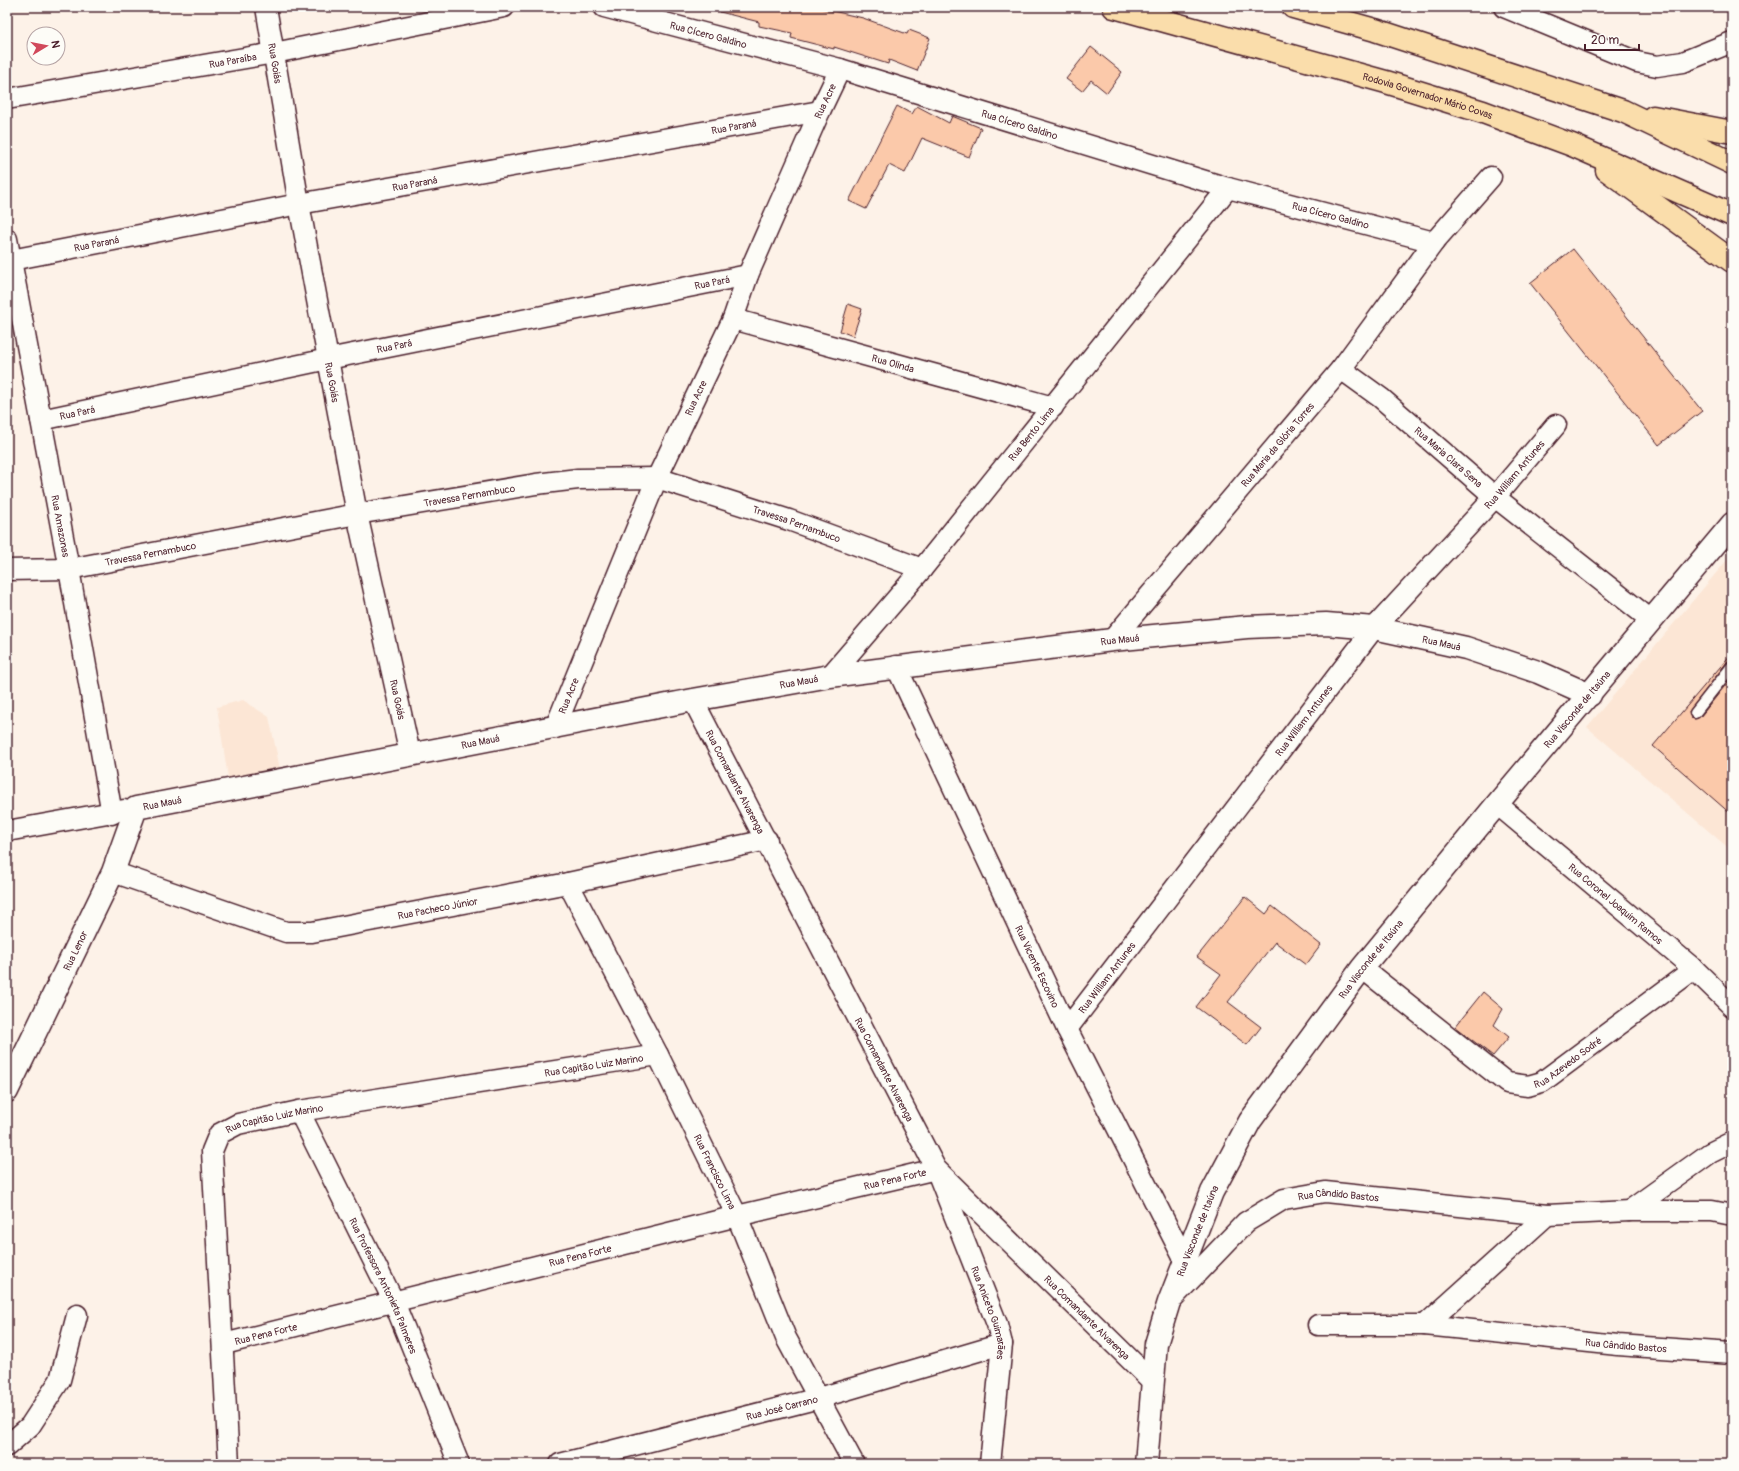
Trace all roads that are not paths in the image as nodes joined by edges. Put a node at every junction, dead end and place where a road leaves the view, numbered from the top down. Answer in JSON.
{"nodes":[{"id":1,"x":266,"y":7,"type":"edge"},
{"id":2,"x":504,"y":7,"type":"edge"},
{"id":3,"x":604,"y":7,"type":"edge"},
{"id":4,"x":1114,"y":7,"type":"edge"},
{"id":5,"x":1293,"y":7,"type":"edge"},
{"id":6,"x":1504,"y":7,"type":"edge"},
{"id":7,"x":1537,"y":12,"type":"edge"},
{"id":8,"x":1732,"y":42,"type":"edge"},
{"id":9,"x":274,"y":53,"type":"junction"},
{"id":10,"x":840,"y":69,"type":"junction"},
{"id":11,"x":7,"y":98,"type":"edge"},
{"id":12,"x":820,"y":111,"type":"junction"},
{"id":13,"x":1623,"y":112,"type":"junction"},
{"id":14,"x":1732,"y":132,"type":"edge"},
{"id":15,"x":1572,"y":145,"type":"junction"},
{"id":16,"x":1732,"y":163,"type":"edge"},
{"id":17,"x":1491,"y":177,"type":"dead end"},
{"id":18,"x":1228,"y":188,"type":"junction"},
{"id":19,"x":299,"y":204,"type":"junction"},
{"id":20,"x":1732,"y":215,"type":"edge"},
{"id":21,"x":7,"y":240,"type":"edge"},
{"id":22,"x":1434,"y":242,"type":"junction"},
{"id":23,"x":11,"y":260,"type":"junction"},
{"id":24,"x":1732,"y":261,"type":"edge"},
{"id":25,"x":748,"y":275,"type":"junction"},
{"id":26,"x":733,"y":319,"type":"junction"},
{"id":27,"x":328,"y":359,"type":"junction"},
{"id":28,"x":1341,"y":369,"type":"junction"},
{"id":29,"x":1053,"y":407,"type":"junction"},
{"id":30,"x":41,"y":420,"type":"junction"},
{"id":31,"x":1556,"y":425,"type":"dead end"},
{"id":32,"x":657,"y":478,"type":"junction"},
{"id":33,"x":1495,"y":497,"type":"junction"},
{"id":34,"x":356,"y":514,"type":"junction"},
{"id":35,"x":1732,"y":524,"type":"edge"},
{"id":36,"x":69,"y":569,"type":"junction"},
{"id":37,"x":922,"y":569,"type":"junction"},
{"id":38,"x":7,"y":570,"type":"edge"},
{"id":39,"x":1651,"y":620,"type":"junction"},
{"id":40,"x":1374,"y":628,"type":"junction"},
{"id":41,"x":1112,"y":640,"type":"junction"},
{"id":42,"x":896,"y":666,"type":"junction"},
{"id":43,"x":1732,"y":666,"type":"edge"},
{"id":44,"x":830,"y":676,"type":"junction"},
{"id":45,"x":1590,"y":695,"type":"junction"},
{"id":46,"x":693,"y":700,"type":"junction"},
{"id":47,"x":1695,"y":713,"type":"dead end"},
{"id":48,"x":554,"y":728,"type":"junction"},
{"id":49,"x":410,"y":754,"type":"junction"},
{"id":50,"x":1497,"y":804,"type":"junction"},
{"id":51,"x":136,"y":808,"type":"junction"},
{"id":52,"x":112,"y":814,"type":"junction"},
{"id":53,"x":7,"y":831,"type":"edge"},
{"id":54,"x":767,"y":840,"type":"junction"},
{"id":55,"x":113,"y":872,"type":"junction"},
{"id":56,"x":568,"y":883,"type":"junction"},
{"id":57,"x":1362,"y":968,"type":"junction"},
{"id":58,"x":1694,"y":969,"type":"junction"},
{"id":59,"x":1732,"y":1006,"type":"edge"},
{"id":60,"x":1067,"y":1029,"type":"junction"},
{"id":61,"x":658,"y":1055,"type":"junction"},
{"id":62,"x":7,"y":1091,"type":"edge"},
{"id":63,"x":299,"y":1111,"type":"junction"},
{"id":64,"x":1732,"y":1142,"type":"edge"},
{"id":65,"x":936,"y":1169,"type":"junction"},
{"id":66,"x":1629,"y":1211,"type":"junction"},
{"id":67,"x":1547,"y":1215,"type":"junction"},
{"id":68,"x":1732,"y":1215,"type":"edge"},
{"id":69,"x":737,"y":1216,"type":"junction"},
{"id":70,"x":1186,"y":1263,"type":"junction"},
{"id":71,"x":394,"y":1302,"type":"junction"},
{"id":72,"x":1169,"y":1302,"type":"junction"},
{"id":73,"x":77,"y":1314,"type":"dead end"},
{"id":74,"x":1318,"y":1325,"type":"dead end"},
{"id":75,"x":1425,"y":1325,"type":"junction"},
{"id":76,"x":224,"y":1344,"type":"junction"},
{"id":77,"x":1002,"y":1344,"type":"junction"},
{"id":78,"x":1732,"y":1353,"type":"edge"},
{"id":79,"x":1153,"y":1382,"type":"junction"},
{"id":80,"x":819,"y":1398,"type":"junction"},
{"id":81,"x":7,"y":1446,"type":"edge"},
{"id":82,"x":229,"y":1464,"type":"edge"},
{"id":83,"x":459,"y":1464,"type":"edge"},
{"id":84,"x":560,"y":1464,"type":"edge"},
{"id":85,"x":854,"y":1464,"type":"edge"},
{"id":86,"x":990,"y":1464,"type":"edge"},
{"id":87,"x":1146,"y":1464,"type":"edge"}],
"edges":[{"from":1,"to":9,"type":"street","name":"Rua Goiás"},
{"from":2,"to":9,"type":"street","name":"Rua Paraíba"},
{"from":3,"to":10,"type":"street","name":"Rua Cícero Galdino"},
{"from":4,"to":15,"type":"highway","name":"Rodovia Governador Mário Covas"},
{"from":5,"to":13,"type":"highway"},
{"from":6,"to":7,"type":"street"},
{"from":7,"to":8,"type":"street"},
{"from":9,"to":11,"type":"street","name":"Rua Paraíba"},
{"from":9,"to":19,"type":"street","name":"Rua Goiás"},
{"from":10,"to":12,"type":"street","name":"Rua Acre"},
{"from":10,"to":18,"type":"street","name":"Rua Cícero Galdino"},
{"from":12,"to":19,"type":"street","name":"Rua Paraná"},
{"from":12,"to":25,"type":"street","name":"Rua Acre"},
{"from":13,"to":14,"type":"highway"},
{"from":13,"to":16,"type":"highway"},
{"from":15,"to":20,"type":"highway","name":"Rodovia Governador Mário Covas"},
{"from":15,"to":24,"type":"highway"},
{"from":17,"to":22,"type":"street","name":"Rua Maria da Glória Torres"},
{"from":18,"to":22,"type":"street","name":"Rua Cícero Galdino"},
{"from":18,"to":29,"type":"street","name":"Rua Bento Lima"},
{"from":19,"to":23,"type":"street","name":"Rua Paraná"},
{"from":19,"to":27,"type":"street","name":"Rua Goiás"},
{"from":21,"to":23,"type":"street","name":"Rua Amazonas"},
{"from":22,"to":28,"type":"street","name":"Rua Maria da Glória Torres"},
{"from":23,"to":30,"type":"street","name":"Rua Amazonas"},
{"from":25,"to":26,"type":"street","name":"Rua Acre"},
{"from":25,"to":27,"type":"street","name":"Rua Pará"},
{"from":26,"to":29,"type":"street","name":"Rua Olinda"},
{"from":26,"to":32,"type":"street","name":"Rua Acre"},
{"from":27,"to":30,"type":"street","name":"Rua Pará"},
{"from":27,"to":34,"type":"street","name":"Rua Goiás"},
{"from":28,"to":33,"type":"street","name":"Rua Maria Clara Sena"},
{"from":28,"to":41,"type":"street","name":"Rua Maria da Glória Torres"},
{"from":29,"to":37,"type":"street","name":"Rua Bento Lima"},
{"from":30,"to":36,"type":"street","name":"Rua Amazonas"},
{"from":31,"to":33,"type":"street","name":"Rua William Antunes"},
{"from":32,"to":34,"type":"street","name":"Travessa Pernambuco"},
{"from":32,"to":37,"type":"street","name":"Travessa Pernambuco"},
{"from":32,"to":48,"type":"street","name":"Rua Acre"},
{"from":33,"to":39,"type":"street","name":"Rua Maria Clara Sena"},
{"from":33,"to":40,"type":"street","name":"Rua William Antunes"},
{"from":34,"to":36,"type":"street","name":"Travessa Pernambuco"},
{"from":34,"to":49,"type":"street","name":"Rua Goiás"},
{"from":35,"to":39,"type":"street","name":"Rua Visconde de Itaúna"},
{"from":36,"to":38,"type":"street","name":"Travessa Pernambuco"},
{"from":36,"to":52,"type":"street","name":"Rua Amazonas"},
{"from":37,"to":44,"type":"street","name":"Rua Bento Lima"},
{"from":39,"to":45,"type":"street","name":"Rua Visconde de Itaúna"},
{"from":40,"to":41,"type":"street","name":"Rua Mauá"},
{"from":40,"to":45,"type":"street","name":"Rua Mauá"},
{"from":40,"to":60,"type":"street","name":"Rua William Antunes"},
{"from":41,"to":42,"type":"street","name":"Rua Mauá"},
{"from":42,"to":44,"type":"street","name":"Rua Mauá"},
{"from":42,"to":60,"type":"street","name":"Rua Vicente Escovino"},
{"from":43,"to":47,"type":"lane"},
{"from":44,"to":46,"type":"street","name":"Rua Mauá"},
{"from":45,"to":50,"type":"street","name":"Rua Visconde de Itaúna"},
{"from":46,"to":48,"type":"street","name":"Rua Mauá"},
{"from":46,"to":54,"type":"street","name":"Rua Comandante Alvarenga"},
{"from":48,"to":49,"type":"street","name":"Rua Mauá"},
{"from":49,"to":51,"type":"street","name":"Rua Mauá"},
{"from":50,"to":57,"type":"street","name":"Rua Visconde de Itaúna"},
{"from":50,"to":58,"type":"street","name":"Rua Coronel Joaquim Ramos"},
{"from":51,"to":52,"type":"street","name":"Rua Mauá"},
{"from":51,"to":55,"type":"street","name":"Rua Lenor"},
{"from":52,"to":53,"type":"street","name":"Rua Mauá"},
{"from":54,"to":56,"type":"street","name":"Rua Pacheco Júnior"},
{"from":54,"to":65,"type":"street","name":"Rua Comandante Alvarenga"},
{"from":55,"to":56,"type":"street","name":"Rua Pacheco Júnior"},
{"from":55,"to":62,"type":"street","name":"Rua Lenor"},
{"from":56,"to":61,"type":"street","name":"Rua Francisco Lima"},
{"from":57,"to":58,"type":"street","name":"Rua Azevedo Sodré"},
{"from":57,"to":70,"type":"street","name":"Rua Visconde de Itaúna"},
{"from":58,"to":59,"type":"street","name":"Rua Coronel Joaquim Ramos"},
{"from":60,"to":70,"type":"street","name":"Rua Vicente Escovino"},
{"from":61,"to":63,"type":"street","name":"Rua Capitão Luiz Marino"},
{"from":61,"to":69,"type":"street","name":"Rua Francisco Lima"},
{"from":63,"to":71,"type":"street","name":"Rua Professora Antonieta Palmeres"},
{"from":63,"to":76,"type":"street","name":"Rua Capitão Luiz Marino"},
{"from":64,"to":66,"type":"street"},
{"from":65,"to":69,"type":"street","name":"Rua Pena Forte"},
{"from":65,"to":77,"type":"street","name":"Rua Aniceto Guimarães"},
{"from":65,"to":79,"type":"street","name":"Rua Comandante Alvarenga"},
{"from":66,"to":67,"type":"street","name":"Rua Cândido Bastos"},
{"from":66,"to":68,"type":"street","name":"Rua Cândido Bastos"},
{"from":67,"to":72,"type":"street","name":"Rua Cândido Bastos"},
{"from":67,"to":75,"type":"street"},
{"from":69,"to":71,"type":"street","name":"Rua Pena Forte"},
{"from":69,"to":80,"type":"street","name":"Rua Francisco Lima"},
{"from":70,"to":72,"type":"street","name":"Rua Visconde de Itaúna"},
{"from":71,"to":76,"type":"street","name":"Rua Pena Forte"},
{"from":71,"to":83,"type":"street","name":"Rua Professora Antonieta Palmeres"},
{"from":72,"to":79,"type":"street","name":"Rua Visconde de Itaúna"},
{"from":73,"to":81,"type":"street"},
{"from":74,"to":75,"type":"street","name":"Rua Cândido Bastos"},
{"from":75,"to":78,"type":"street","name":"Rua Cândido Bastos"},
{"from":76,"to":82,"type":"street","name":"Rua Capitão Luiz Marino"},
{"from":77,"to":80,"type":"street","name":"Rua José Carrano"},
{"from":77,"to":86,"type":"street","name":"Rua Aniceto Guimarães"},
{"from":79,"to":87,"type":"street","name":"Rua Visconde de Itaúna"},
{"from":80,"to":84,"type":"street","name":"Rua José Carrano"},
{"from":80,"to":85,"type":"street","name":"Rua Francisco Lima"}]}
